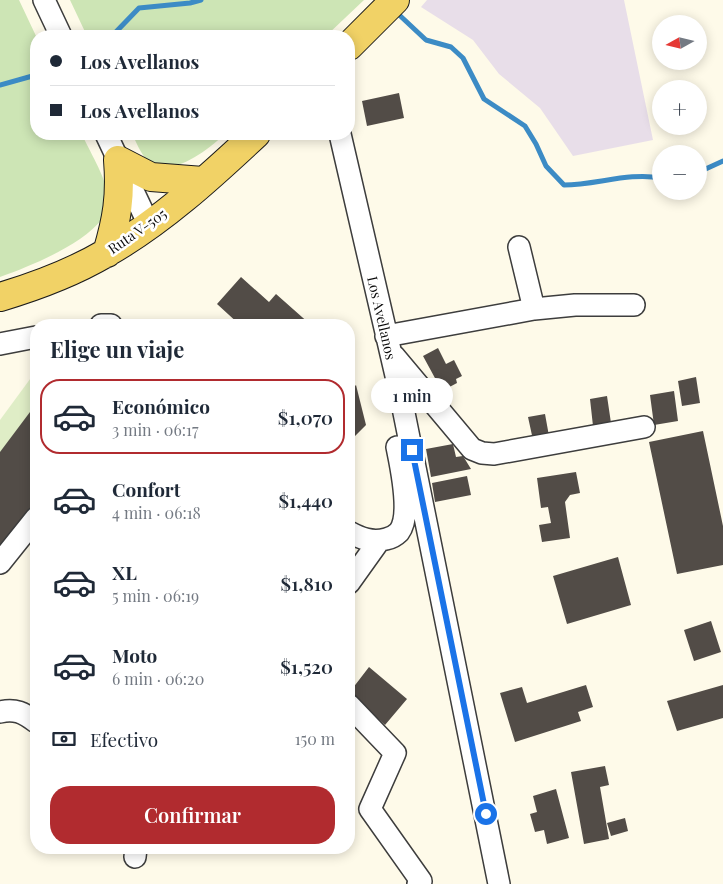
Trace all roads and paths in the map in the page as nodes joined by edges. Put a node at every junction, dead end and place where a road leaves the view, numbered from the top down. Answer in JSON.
{"nodes":[{"id":1,"x":44,"y":0,"type":"edge"},
{"id":2,"x":395,"y":0,"type":"edge"},
{"id":3,"x":58,"y":30,"type":"edge"},
{"id":4,"x":355,"y":40,"type":"edge"},
{"id":5,"x":109,"y":140,"type":"edge"},
{"id":6,"x":249,"y":140,"type":"edge"},
{"id":7,"x":341,"y":140,"type":"edge"},
{"id":8,"x":118,"y":160,"type":"junction"},
{"id":9,"x":203,"y":181,"type":"junction"},
{"id":10,"x":149,"y":225,"type":"junction"},
{"id":11,"x":519,"y":247,"type":"dead end"},
{"id":12,"x":107,"y":253,"type":"junction"},
{"id":13,"x":0,"y":297,"type":"edge"},
{"id":14,"x":634,"y":305,"type":"dead end"},
{"id":15,"x":534,"y":309,"type":"junction"},
{"id":16,"x":30,"y":338,"type":"edge"},
{"id":17,"x":0,"y":344,"type":"edge"},
{"id":18,"x":388,"y":344,"type":"junction"},
{"id":19,"x":644,"y":427,"type":"dead end"},
{"id":20,"x":30,"y":526,"type":"edge"},
{"id":21,"x":355,"y":535,"type":"edge"},
{"id":22,"x":379,"y":542,"type":"junction"},
{"id":23,"x":0,"y":563,"type":"edge"},
{"id":24,"x":355,"y":574,"type":"edge"},
{"id":25,"x":355,"y":711,"type":"edge"},
{"id":26,"x":0,"y":712,"type":"edge"},
{"id":27,"x":30,"y":718,"type":"edge"},
{"id":28,"x":418,"y":884,"type":"edge"},
{"id":29,"x":499,"y":884,"type":"edge"}],
"edges":[{"from":1,"to":3,"type":"street"},
{"from":2,"to":4,"type":"main road"},
{"from":5,"to":8,"type":"street"},
{"from":6,"to":9,"type":"main road","name":"Ruta V-505"},
{"from":7,"to":18,"type":"street","name":"Los Avellanos"},
{"from":8,"to":9,"type":"main road"},
{"from":8,"to":10,"type":"street"},
{"from":8,"to":12,"type":"main road"},
{"from":9,"to":10,"type":"main road","name":"Ruta V-505"},
{"from":10,"to":12,"type":"main road","name":"Ruta V-505"},
{"from":11,"to":15,"type":"street"},
{"from":12,"to":13,"type":"main road","name":"Ruta V-505"},
{"from":14,"to":15,"type":"street"},
{"from":15,"to":18,"type":"street"},
{"from":16,"to":17,"type":"street"},
{"from":18,"to":19,"type":"street"},
{"from":18,"to":22,"type":"street"},
{"from":18,"to":29,"type":"street","name":"Los Avellanos"},
{"from":20,"to":23,"type":"street"},
{"from":21,"to":22,"type":"street"},
{"from":22,"to":24,"type":"street"},
{"from":25,"to":28,"type":"street"},
{"from":26,"to":27,"type":"street"}]}
